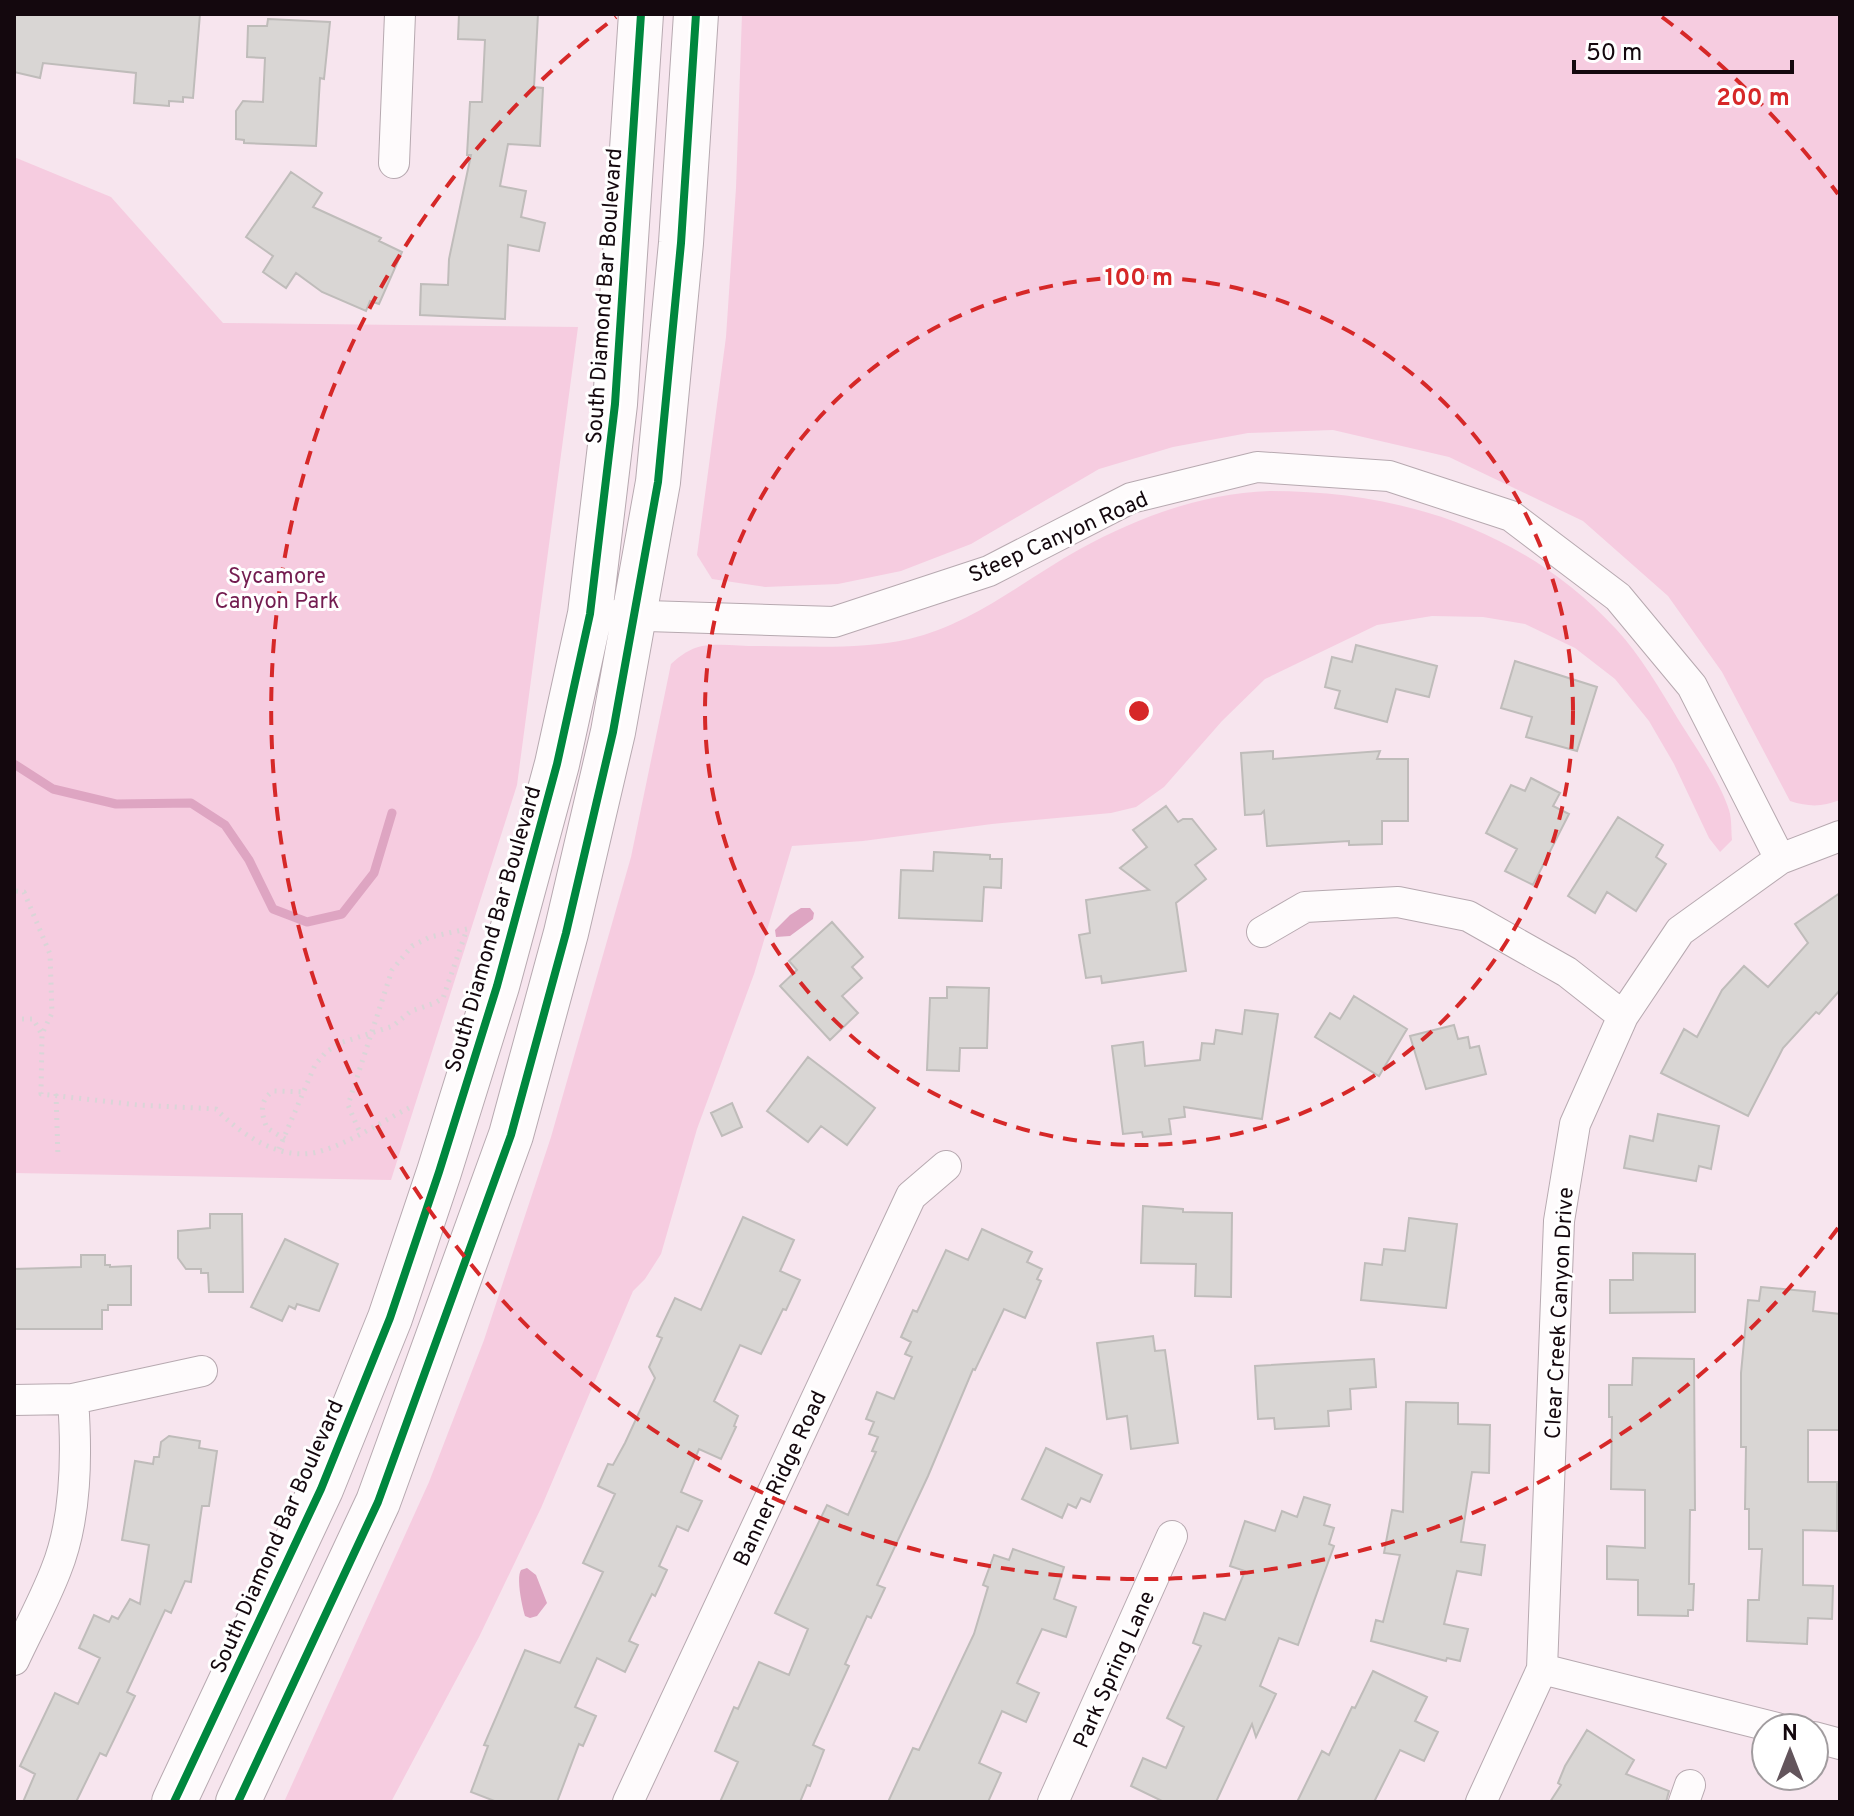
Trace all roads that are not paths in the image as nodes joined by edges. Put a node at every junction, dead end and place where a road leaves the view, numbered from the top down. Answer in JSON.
{"nodes":[{"id":1,"x":400,"y":14,"type":"edge"},
{"id":2,"x":641,"y":14,"type":"edge"},
{"id":3,"x":696,"y":14,"type":"edge"},
{"id":4,"x":394,"y":163,"type":"dead end"},
{"id":5,"x":590,"y":614,"type":"junction"},
{"id":6,"x":635,"y":615,"type":"junction"},
{"id":7,"x":1840,"y":836,"type":"edge"},
{"id":8,"x":1780,"y":859,"type":"junction"},
{"id":9,"x":1262,"y":932,"type":"dead end"},
{"id":10,"x":1623,"y":1016,"type":"junction"},
{"id":11,"x":946,"y":1166,"type":"dead end"},
{"id":12,"x":202,"y":1371,"type":"dead end"},
{"id":13,"x":73,"y":1399,"type":"junction"},
{"id":14,"x":14,"y":1400,"type":"edge"},
{"id":15,"x":1172,"y":1536,"type":"dead end"},
{"id":16,"x":14,"y":1660,"type":"edge"},
{"id":17,"x":1542,"y":1669,"type":"junction"},
{"id":18,"x":1750,"y":1721,"type":"edge"},
{"id":19,"x":174,"y":1802,"type":"edge"},
{"id":20,"x":238,"y":1802,"type":"edge"},
{"id":21,"x":628,"y":1802,"type":"edge"},
{"id":22,"x":1053,"y":1802,"type":"edge"},
{"id":23,"x":1481,"y":1802,"type":"edge"}],
"edges":[{"from":1,"to":4,"type":"street"},
{"from":2,"to":5,"type":"main road","name":"South Diamond Bar Boulevard"},
{"from":3,"to":6,"type":"main road"},
{"from":5,"to":6,"type":"street","name":"Steep Canyon Road"},
{"from":5,"to":19,"type":"main road","name":"South Diamond Bar Boulevard"},
{"from":6,"to":8,"type":"street","name":"Steep Canyon Road"},
{"from":6,"to":20,"type":"main road"},
{"from":7,"to":8,"type":"street","name":"Clear Creek Canyon Drive"},
{"from":8,"to":10,"type":"street","name":"Clear Creek Canyon Drive"},
{"from":9,"to":10,"type":"street"},
{"from":10,"to":17,"type":"street","name":"Clear Creek Canyon Drive"},
{"from":11,"to":21,"type":"street","name":"Banner Ridge Road"},
{"from":12,"to":13,"type":"street"},
{"from":13,"to":14,"type":"street"},
{"from":13,"to":16,"type":"street"},
{"from":15,"to":22,"type":"street","name":"Park Spring Lane"},
{"from":17,"to":18,"type":"street"},
{"from":17,"to":23,"type":"street","name":"Clear Creek Canyon Drive"}]}
